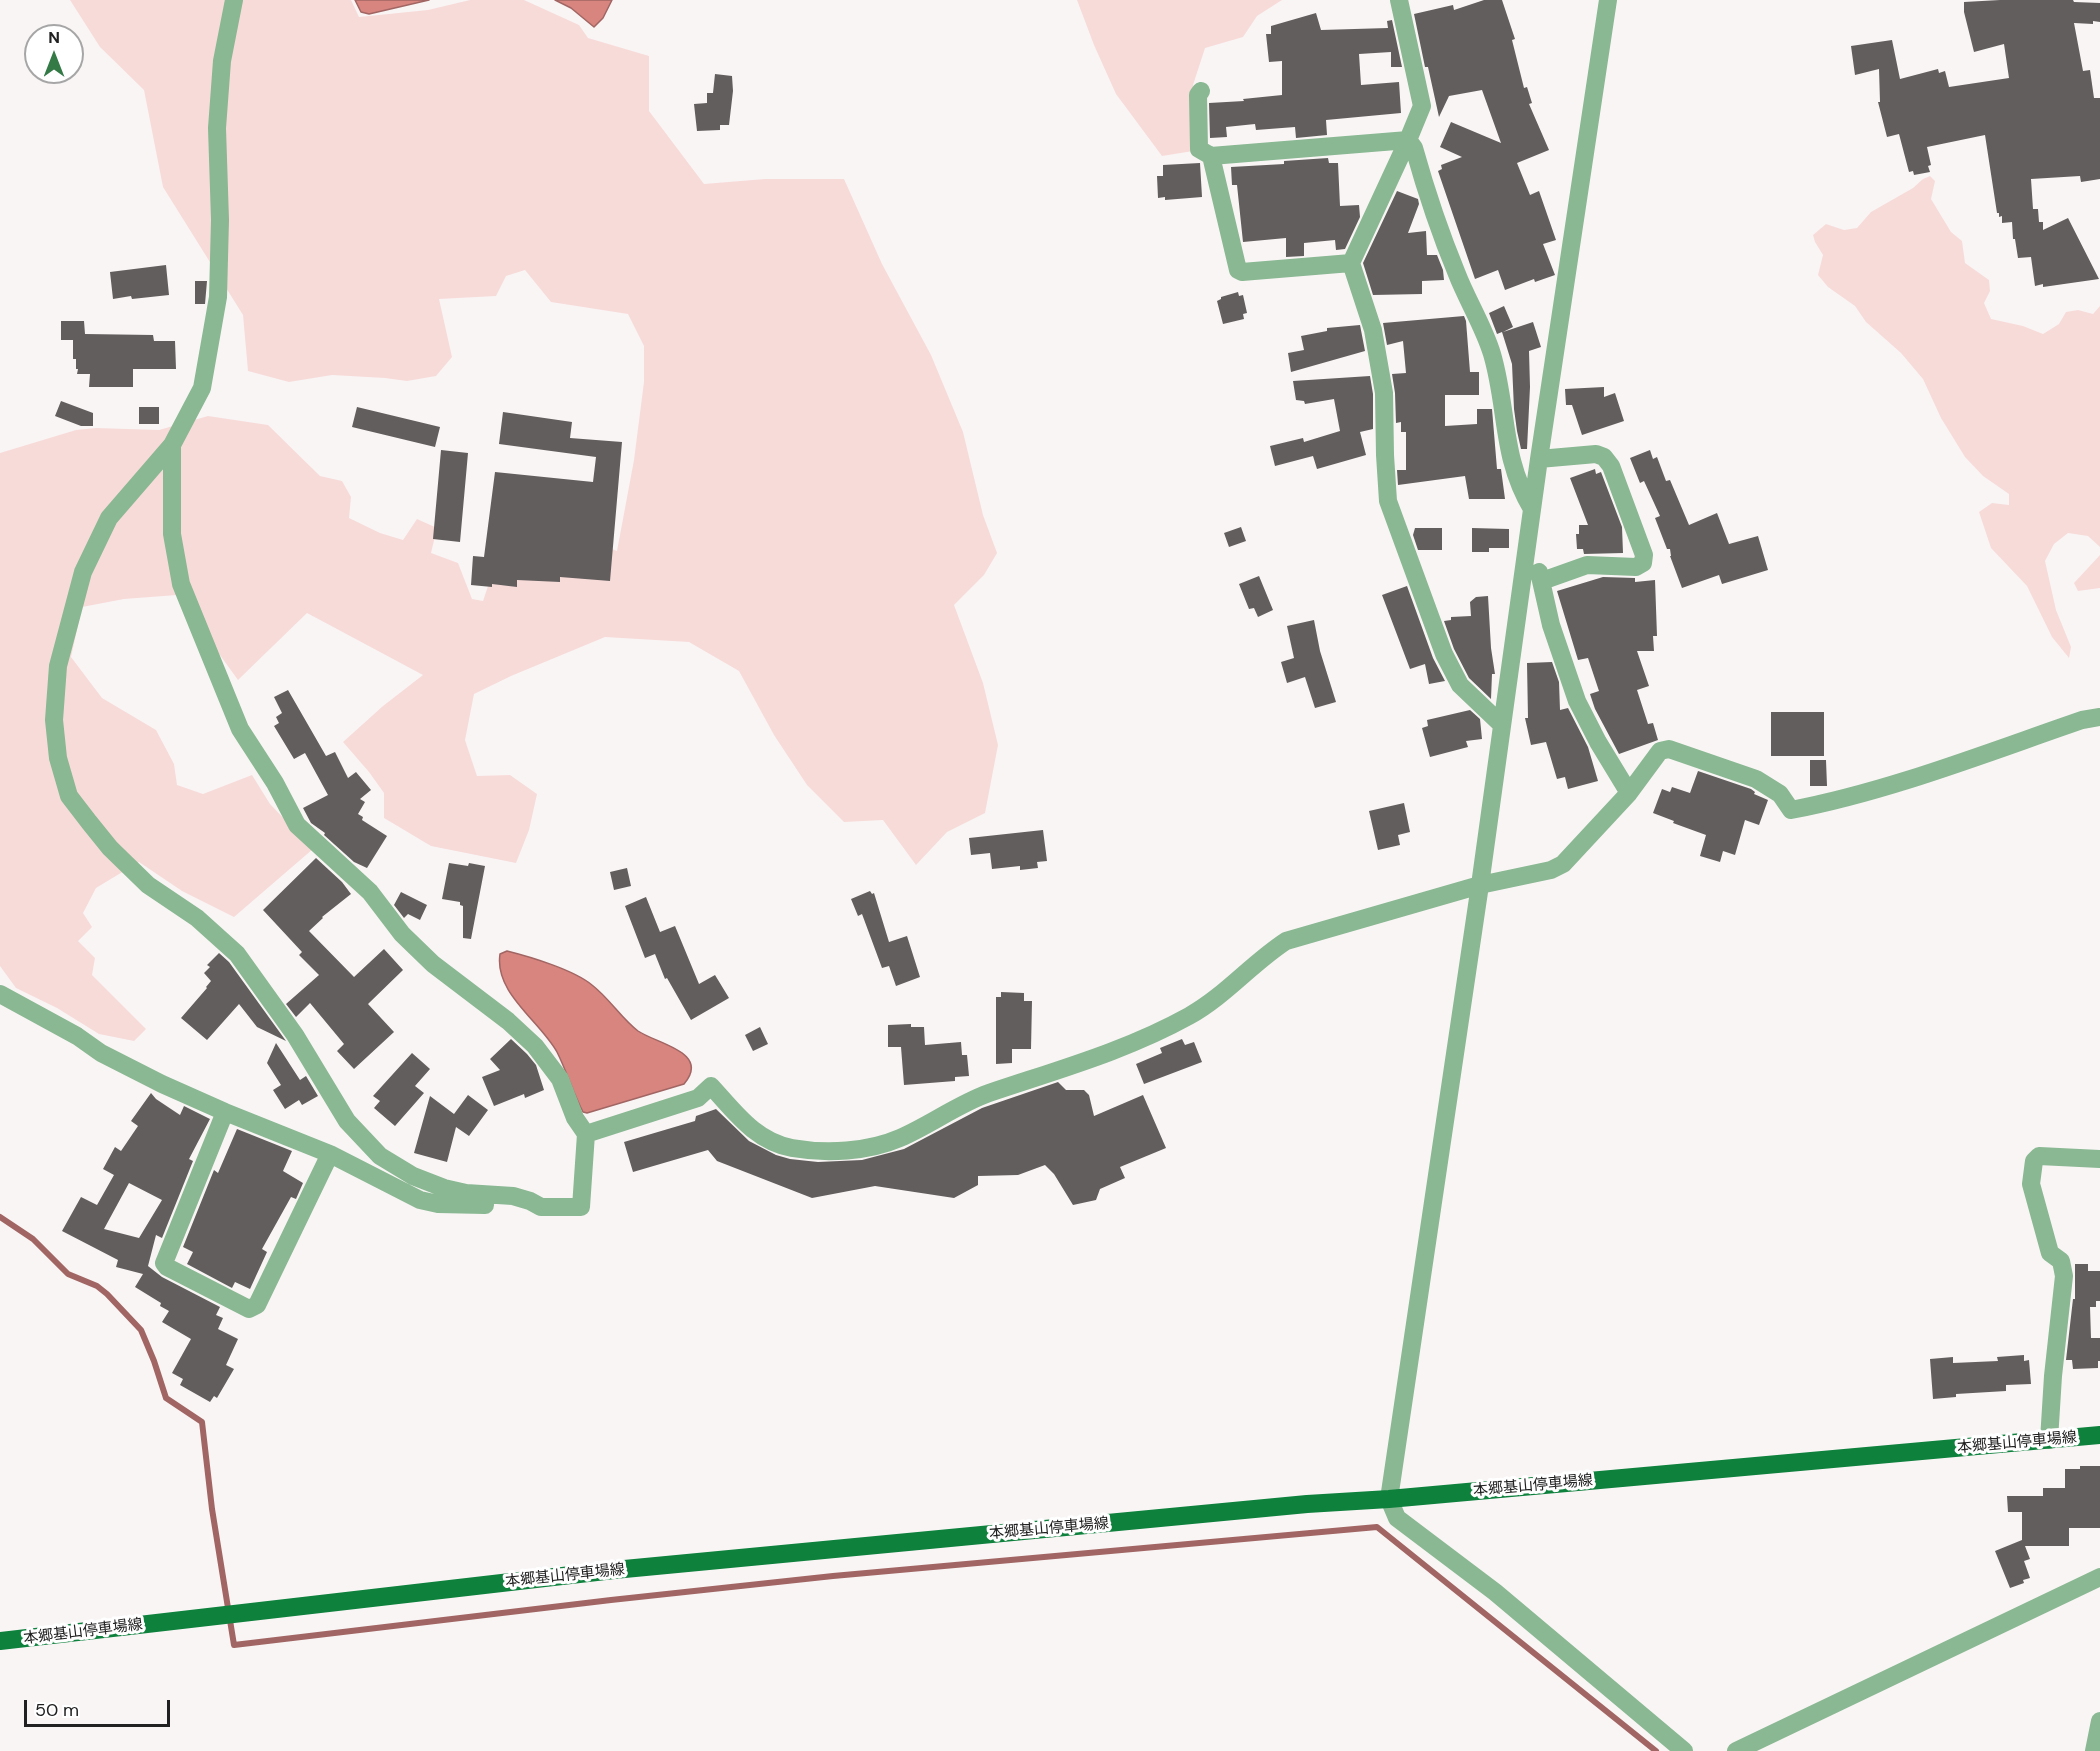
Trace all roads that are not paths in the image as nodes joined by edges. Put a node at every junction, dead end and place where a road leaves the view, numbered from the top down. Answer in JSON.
{"nodes":[{"id":1,"x":234,"y":0,"type":"edge"},
{"id":2,"x":1399,"y":0,"type":"edge"},
{"id":3,"x":1608,"y":0,"type":"edge"},
{"id":4,"x":1200,"y":91,"type":"dead end"},
{"id":5,"x":1408,"y":140,"type":"junction"},
{"id":6,"x":1210,"y":156,"type":"junction"},
{"id":7,"x":1351,"y":263,"type":"junction"},
{"id":8,"x":171,"y":445,"type":"junction"},
{"id":9,"x":1539,"y":459,"type":"junction"},
{"id":10,"x":1532,"y":509,"type":"junction"},
{"id":11,"x":1525,"y":558,"type":"junction"},
{"id":12,"x":1542,"y":581,"type":"junction"},
{"id":13,"x":2100,"y":717,"type":"edge"},
{"id":14,"x":1502,"y":725,"type":"junction"},
{"id":15,"x":1629,"y":793,"type":"junction"},
{"id":16,"x":1480,"y":885,"type":"junction"},
{"id":17,"x":0,"y":994,"type":"edge"},
{"id":18,"x":225,"y":1112,"type":"junction"},
{"id":19,"x":586,"y":1134,"type":"junction"},
{"id":20,"x":330,"y":1154,"type":"junction"},
{"id":21,"x":2100,"y":1159,"type":"edge"},
{"id":22,"x":541,"y":1207,"type":"junction"},
{"id":23,"x":2100,"y":1435,"type":"edge"},
{"id":24,"x":2049,"y":1440,"type":"junction"},
{"id":25,"x":1389,"y":1499,"type":"junction"},
{"id":26,"x":2100,"y":1577,"type":"edge"},
{"id":27,"x":0,"y":1641,"type":"edge"},
{"id":28,"x":2100,"y":1721,"type":"edge"},
{"id":29,"x":1684,"y":1751,"type":"edge"},
{"id":30,"x":1736,"y":1751,"type":"edge"},
{"id":31,"x":2094,"y":1751,"type":"edge"}],
"edges":[{"from":1,"to":8,"type":"street"},
{"from":2,"to":5,"type":"street"},
{"from":3,"to":9,"type":"street"},
{"from":4,"to":6,"type":"street"},
{"from":5,"to":6,"type":"street"},
{"from":5,"to":7,"type":"street"},
{"from":5,"to":10,"type":"street"},
{"from":6,"to":7,"type":"street"},
{"from":7,"to":14,"type":"street"},
{"from":8,"to":19,"type":"street"},
{"from":8,"to":22,"type":"street"},
{"from":9,"to":10,"type":"street"},
{"from":9,"to":12,"type":"street"},
{"from":10,"to":11,"type":"street"},
{"from":11,"to":12,"type":"street"},
{"from":11,"to":14,"type":"street"},
{"from":12,"to":15,"type":"street"},
{"from":13,"to":15,"type":"street"},
{"from":14,"to":16,"type":"street"},
{"from":15,"to":16,"type":"street"},
{"from":16,"to":19,"type":"street"},
{"from":16,"to":25,"type":"street"},
{"from":17,"to":18,"type":"street"},
{"from":18,"to":20,"type":"street"},
{"from":18,"to":20,"type":"street"},
{"from":19,"to":22,"type":"street"},
{"from":20,"to":22,"type":"street"},
{"from":21,"to":24,"type":"street"},
{"from":23,"to":24,"type":"main road","name":"本郷基山停車場線"},
{"from":24,"to":25,"type":"main road","name":"本郷基山停車場線"},
{"from":25,"to":27,"type":"main road","name":"本郷基山停車場線"},
{"from":25,"to":29,"type":"street"},
{"from":26,"to":30,"type":"street"},
{"from":28,"to":31,"type":"street"}]}
